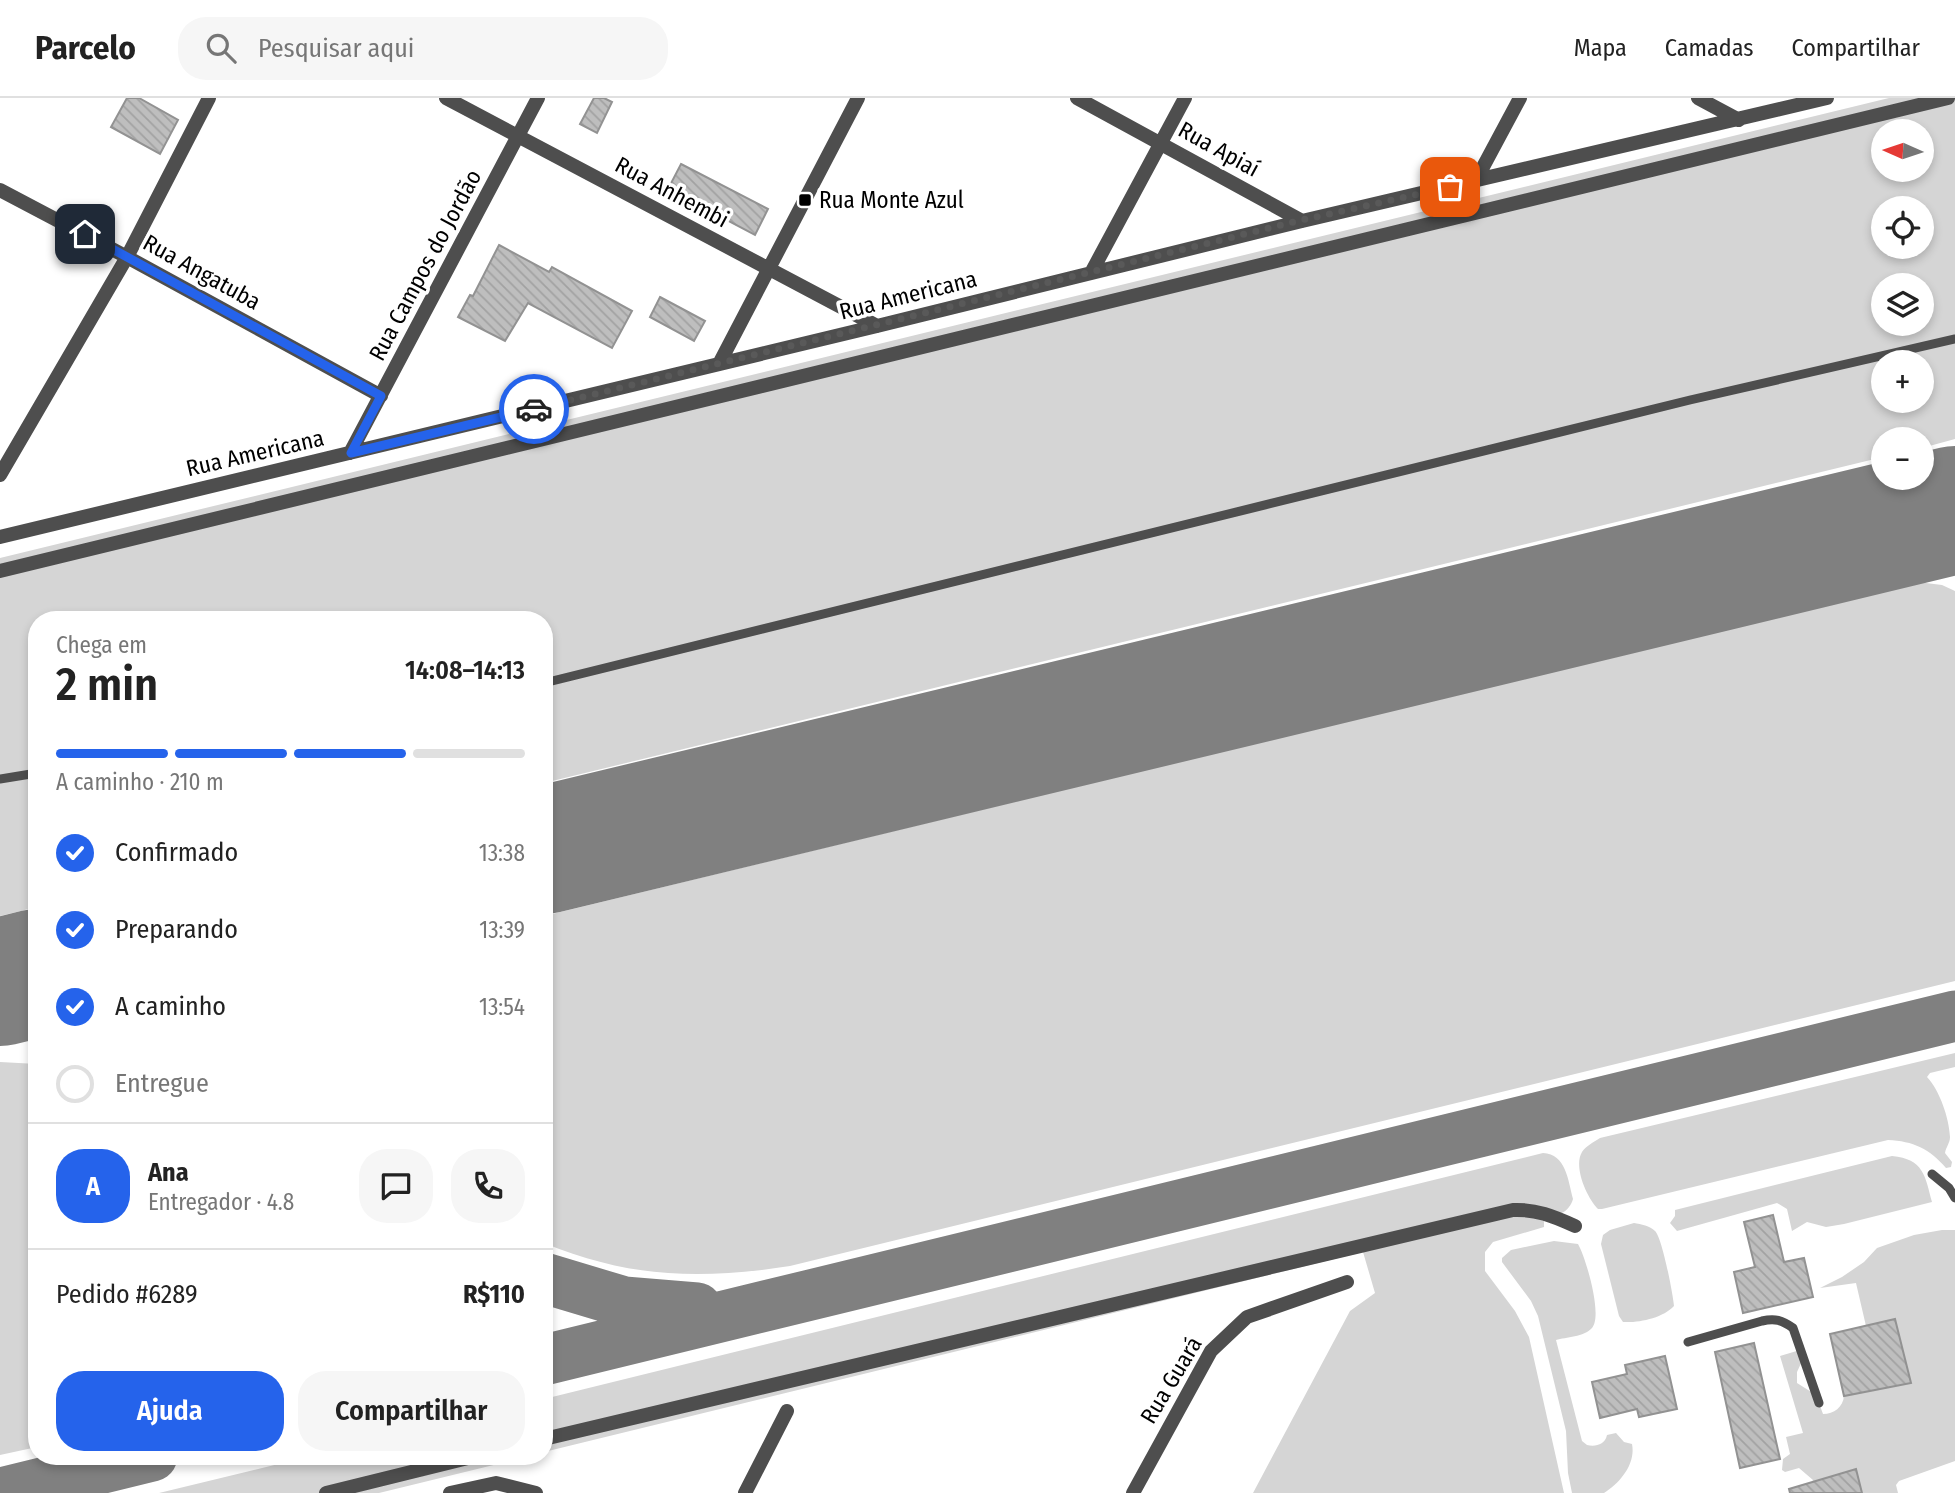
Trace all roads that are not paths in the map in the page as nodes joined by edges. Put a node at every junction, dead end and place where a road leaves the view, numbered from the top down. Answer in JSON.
{"nodes":[{"id":1,"x":209,"y":98,"type":"edge"},
{"id":2,"x":446,"y":98,"type":"edge"},
{"id":3,"x":538,"y":98,"type":"edge"},
{"id":4,"x":858,"y":98,"type":"edge"},
{"id":5,"x":1077,"y":98,"type":"edge"},
{"id":6,"x":1185,"y":98,"type":"edge"},
{"id":7,"x":1520,"y":98,"type":"edge"},
{"id":8,"x":1698,"y":98,"type":"edge"},
{"id":9,"x":1827,"y":98,"type":"edge"},
{"id":10,"x":1948,"y":98,"type":"edge"},
{"id":11,"x":1739,"y":120,"type":"junction"},
{"id":12,"x":518,"y":137,"type":"junction"},
{"id":13,"x":1161,"y":142,"type":"junction"},
{"id":14,"x":1475,"y":182,"type":"junction"},
{"id":15,"x":0,"y":190,"type":"edge"},
{"id":16,"x":1302,"y":220,"type":"junction"},
{"id":17,"x":127,"y":257,"type":"junction"},
{"id":18,"x":769,"y":268,"type":"junction"},
{"id":19,"x":1091,"y":274,"type":"junction"},
{"id":20,"x":877,"y":326,"type":"junction"},
{"id":21,"x":1955,"y":339,"type":"edge"},
{"id":22,"x":719,"y":364,"type":"junction"},
{"id":23,"x":381,"y":396,"type":"junction"},
{"id":24,"x":351,"y":453,"type":"junction"},
{"id":25,"x":0,"y":475,"type":"edge"},
{"id":26,"x":0,"y":537,"type":"edge"},
{"id":27,"x":0,"y":571,"type":"edge"},
{"id":28,"x":553,"y":681,"type":"edge"},
{"id":29,"x":28,"y":774,"type":"edge"},
{"id":30,"x":0,"y":779,"type":"edge"},
{"id":31,"x":1932,"y":1174,"type":"dead end"},
{"id":32,"x":1955,"y":1198,"type":"edge"},
{"id":33,"x":1574,"y":1226,"type":"dead end"},
{"id":34,"x":1347,"y":1282,"type":"dead end"},
{"id":35,"x":1688,"y":1342,"type":"dead end"},
{"id":36,"x":1819,"y":1403,"type":"dead end"},
{"id":37,"x":787,"y":1411,"type":"dead end"},
{"id":38,"x":553,"y":1437,"type":"edge"},
{"id":39,"x":440,"y":1465,"type":"edge"},
{"id":40,"x":326,"y":1493,"type":"edge"},
{"id":41,"x":450,"y":1493,"type":"edge"},
{"id":42,"x":536,"y":1493,"type":"edge"},
{"id":43,"x":745,"y":1493,"type":"edge"},
{"id":44,"x":1133,"y":1493,"type":"edge"}],
"edges":[{"from":1,"to":17,"type":"street"},
{"from":2,"to":12,"type":"street","name":"Rua Anhembi"},
{"from":3,"to":12,"type":"street","name":"Rua Campos do Jordão"},
{"from":4,"to":18,"type":"street"},
{"from":5,"to":13,"type":"street","name":"Rua Apiaí"},
{"from":6,"to":13,"type":"street"},
{"from":7,"to":14,"type":"street"},
{"from":8,"to":11,"type":"street"},
{"from":9,"to":11,"type":"street","name":"Rua Americana"},
{"from":10,"to":27,"type":"street"},
{"from":11,"to":14,"type":"street","name":"Rua Americana"},
{"from":12,"to":18,"type":"street","name":"Rua Anhembi"},
{"from":12,"to":23,"type":"street","name":"Rua Campos do Jordão"},
{"from":13,"to":16,"type":"street","name":"Rua Apiaí"},
{"from":13,"to":19,"type":"street"},
{"from":14,"to":16,"type":"street","name":"Rua Americana"},
{"from":15,"to":17,"type":"street","name":"Rua Angatuba"},
{"from":16,"to":19,"type":"street","name":"Rua Americana"},
{"from":17,"to":23,"type":"street","name":"Rua Angatuba"},
{"from":17,"to":25,"type":"street"},
{"from":18,"to":20,"type":"street","name":"Rua Anhembi"},
{"from":18,"to":22,"type":"street"},
{"from":19,"to":20,"type":"street","name":"Rua Americana"},
{"from":20,"to":22,"type":"street","name":"Rua Americana"},
{"from":21,"to":28,"type":"lane"},
{"from":22,"to":24,"type":"street","name":"Rua Americana"},
{"from":23,"to":24,"type":"street","name":"Rua Campos do Jordão"},
{"from":24,"to":26,"type":"street","name":"Rua Americana"},
{"from":29,"to":30,"type":"lane"},
{"from":31,"to":32,"type":"lane"},
{"from":33,"to":38,"type":"street"},
{"from":34,"to":44,"type":"street","name":"Rua Guará"},
{"from":35,"to":36,"type":"lane"},
{"from":37,"to":43,"type":"street"},
{"from":39,"to":40,"type":"street"},
{"from":41,"to":42,"type":"street"}]}
